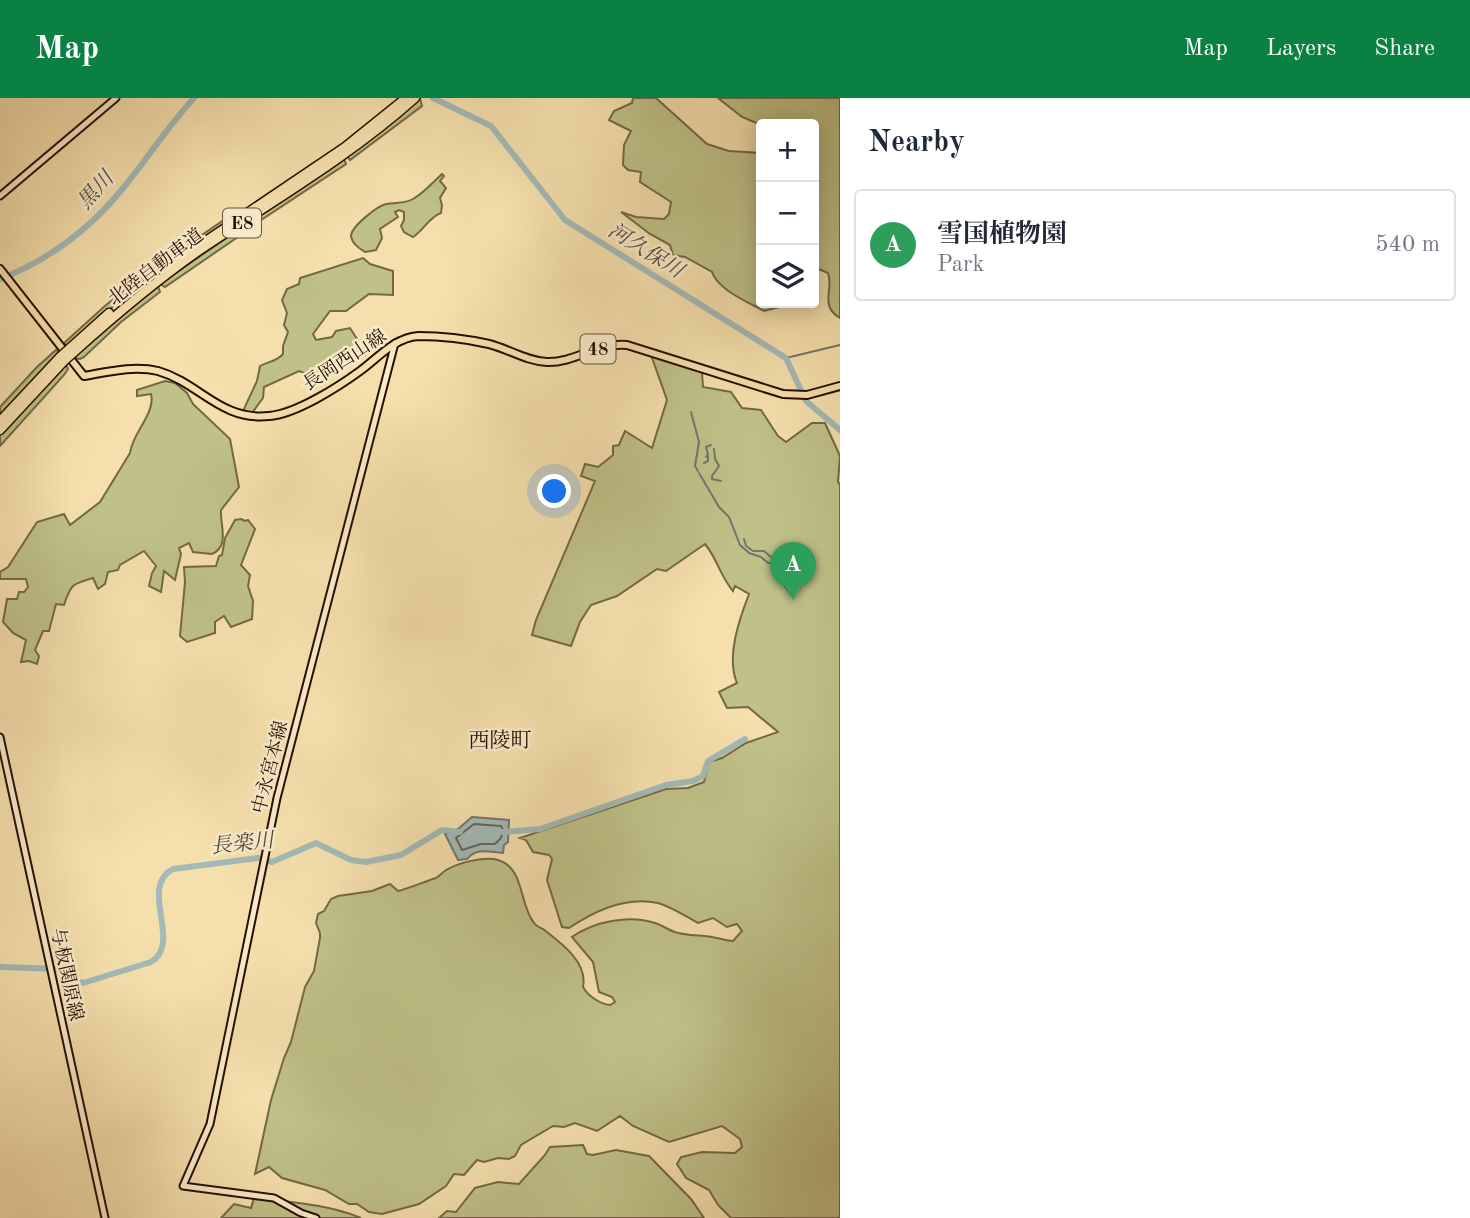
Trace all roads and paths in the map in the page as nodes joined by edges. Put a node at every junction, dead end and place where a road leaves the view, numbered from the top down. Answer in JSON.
{"nodes":[{"id":1,"x":116,"y":98,"type":"edge"},
{"id":2,"x":406,"y":98,"type":"edge"},
{"id":3,"x":415,"y":98,"type":"edge"},
{"id":4,"x":0,"y":196,"type":"edge"},
{"id":5,"x":0,"y":269,"type":"edge"},
{"id":6,"x":395,"y":343,"type":"junction"},
{"id":7,"x":71,"y":350,"type":"junction"},
{"id":8,"x":62,"y":359,"type":"junction"},
{"id":9,"x":840,"y":386,"type":"edge"},
{"id":10,"x":0,"y":421,"type":"edge"},
{"id":11,"x":0,"y":430,"type":"edge"},
{"id":12,"x":0,"y":737,"type":"edge"},
{"id":13,"x":104,"y":1218,"type":"edge"},
{"id":14,"x":316,"y":1218,"type":"edge"}],
"edges":[{"from":1,"to":4,"type":"main road"},
{"from":2,"to":7,"type":"highway","name":"北陸自動車道","number":"E8"},
{"from":3,"to":7,"type":"highway","name":"北陸自動車道","number":"E8"},
{"from":5,"to":6,"type":"main road","name":"長岡西山線","number":"48"},
{"from":6,"to":9,"type":"main road","name":"長岡西山線","number":"48"},
{"from":6,"to":14,"type":"main road","name":"中永宮本線"},
{"from":7,"to":8,"type":"highway","name":"北陸自動車道","number":"E8","bridge":true},
{"from":8,"to":10,"type":"highway","name":"北陸自動車道","number":"E8"},
{"from":8,"to":11,"type":"highway","name":"北陸自動車道","number":"E8"},
{"from":12,"to":13,"type":"main road","name":"与板関原線"}]}
